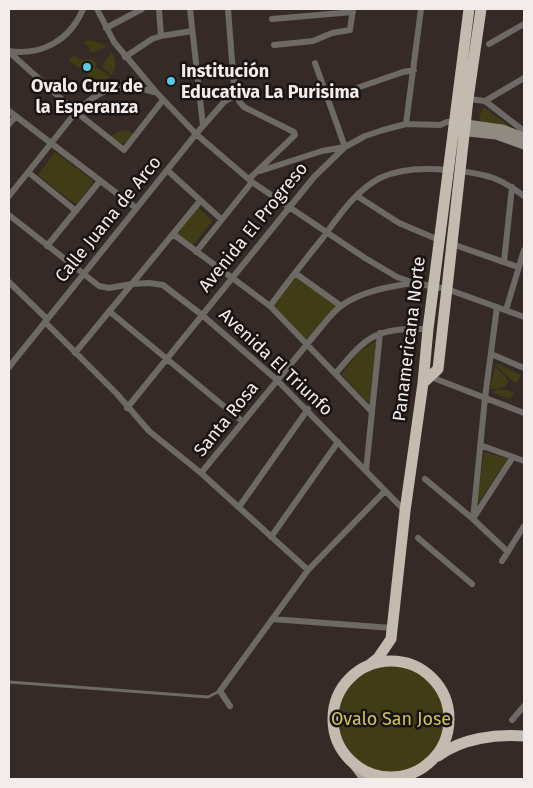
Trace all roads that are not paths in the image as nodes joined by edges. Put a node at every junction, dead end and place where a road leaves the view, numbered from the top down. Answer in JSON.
{"nodes":[{"id":1,"x":82,"y":9,"type":"edge"},
{"id":2,"x":97,"y":9,"type":"edge"},
{"id":3,"x":142,"y":9,"type":"edge"},
{"id":4,"x":159,"y":9,"type":"edge"},
{"id":5,"x":190,"y":9,"type":"edge"},
{"id":6,"x":228,"y":9,"type":"edge"},
{"id":7,"x":421,"y":9,"type":"edge"},
{"id":8,"x":470,"y":9,"type":"edge"},
{"id":9,"x":480,"y":9,"type":"edge"},
{"id":10,"x":353,"y":10,"type":"edge"},
{"id":11,"x":272,"y":19,"type":"dead end"},
{"id":12,"x":524,"y":24,"type":"edge"},
{"id":13,"x":106,"y":28,"type":"junction"},
{"id":14,"x":192,"y":31,"type":"junction"},
{"id":15,"x":161,"y":36,"type":"junction"},
{"id":16,"x":489,"y":44,"type":"dead end"},
{"id":17,"x":274,"y":45,"type":"dead end"},
{"id":18,"x":9,"y":52,"type":"edge"},
{"id":19,"x":125,"y":57,"type":"junction"},
{"id":20,"x":315,"y":63,"type":"dead end"},
{"id":21,"x":414,"y":70,"type":"junction"},
{"id":22,"x":524,"y":78,"type":"edge"},
{"id":23,"x":156,"y":92,"type":"junction"},
{"id":24,"x":236,"y":94,"type":"junction"},
{"id":25,"x":328,"y":98,"type":"junction"},
{"id":26,"x":468,"y":99,"type":"junction"},
{"id":27,"x":164,"y":100,"type":"junction"},
{"id":28,"x":485,"y":101,"type":"junction"},
{"id":29,"x":9,"y":111,"type":"edge"},
{"id":30,"x":76,"y":112,"type":"junction"},
{"id":31,"x":16,"y":116,"type":"junction"},
{"id":32,"x":9,"y":124,"type":"edge"},
{"id":33,"x":406,"y":124,"type":"junction"},
{"id":34,"x":203,"y":126,"type":"junction"},
{"id":35,"x":460,"y":127,"type":"junction"},
{"id":36,"x":524,"y":131,"type":"edge"},
{"id":37,"x":196,"y":134,"type":"junction"},
{"id":38,"x":524,"y":137,"type":"edge"},
{"id":39,"x":52,"y":144,"type":"junction"},
{"id":40,"x":524,"y":145,"type":"edge"},
{"id":41,"x":345,"y":147,"type":"junction"},
{"id":42,"x":166,"y":170,"type":"junction"},
{"id":43,"x":448,"y":170,"type":"junction"},
{"id":44,"x":259,"y":171,"type":"junction"},
{"id":45,"x":460,"y":171,"type":"junction"},
{"id":46,"x":28,"y":172,"type":"junction"},
{"id":47,"x":250,"y":180,"type":"junction"},
{"id":48,"x":100,"y":181,"type":"junction"},
{"id":49,"x":512,"y":186,"type":"junction"},
{"id":50,"x":9,"y":196,"type":"edge"},
{"id":51,"x":357,"y":196,"type":"junction"},
{"id":52,"x":524,"y":196,"type":"edge"},
{"id":53,"x":200,"y":201,"type":"junction"},
{"id":54,"x":136,"y":208,"type":"junction"},
{"id":55,"x":289,"y":208,"type":"junction"},
{"id":56,"x":76,"y":211,"type":"junction"},
{"id":57,"x":9,"y":215,"type":"edge"},
{"id":58,"x":222,"y":219,"type":"junction"},
{"id":59,"x":326,"y":233,"type":"junction"},
{"id":60,"x":173,"y":234,"type":"junction"},
{"id":61,"x":439,"y":240,"type":"junction"},
{"id":62,"x":452,"y":244,"type":"junction"},
{"id":63,"x":47,"y":246,"type":"junction"},
{"id":64,"x":524,"y":250,"type":"edge"},
{"id":65,"x":196,"y":252,"type":"junction"},
{"id":66,"x":504,"y":262,"type":"junction"},
{"id":67,"x":518,"y":267,"type":"junction"},
{"id":68,"x":295,"y":273,"type":"junction"},
{"id":69,"x":83,"y":275,"type":"junction"},
{"id":70,"x":232,"y":279,"type":"junction"},
{"id":71,"x":9,"y":282,"type":"edge"},
{"id":72,"x":414,"y":283,"type":"junction"},
{"id":73,"x":132,"y":284,"type":"junction"},
{"id":74,"x":434,"y":286,"type":"junction"},
{"id":75,"x":447,"y":289,"type":"junction"},
{"id":76,"x":270,"y":306,"type":"junction"},
{"id":77,"x":341,"y":306,"type":"junction"},
{"id":78,"x":497,"y":306,"type":"junction"},
{"id":79,"x":506,"y":310,"type":"junction"},
{"id":80,"x":109,"y":311,"type":"junction"},
{"id":81,"x":202,"y":314,"type":"junction"},
{"id":82,"x":524,"y":317,"type":"edge"},
{"id":83,"x":46,"y":320,"type":"junction"},
{"id":84,"x":428,"y":328,"type":"junction"},
{"id":85,"x":380,"y":332,"type":"junction"},
{"id":86,"x":307,"y":344,"type":"junction"},
{"id":87,"x":75,"y":352,"type":"junction"},
{"id":88,"x":491,"y":354,"type":"junction"},
{"id":89,"x":166,"y":359,"type":"junction"},
{"id":90,"x":9,"y":367,"type":"edge"},
{"id":91,"x":524,"y":368,"type":"edge"},
{"id":92,"x":336,"y":373,"type":"junction"},
{"id":93,"x":437,"y":374,"type":"junction"},
{"id":94,"x":277,"y":380,"type":"junction"},
{"id":95,"x":422,"y":383,"type":"junction"},
{"id":96,"x":485,"y":398,"type":"junction"},
{"id":97,"x":127,"y":408,"type":"junction"},
{"id":98,"x":308,"y":409,"type":"junction"},
{"id":99,"x":372,"y":412,"type":"junction"},
{"id":100,"x":524,"y":413,"type":"edge"},
{"id":101,"x":243,"y":422,"type":"junction"},
{"id":102,"x":338,"y":442,"type":"junction"},
{"id":103,"x":480,"y":445,"type":"junction"},
{"id":104,"x":512,"y":457,"type":"junction"},
{"id":105,"x":524,"y":461,"type":"edge"},
{"id":106,"x":366,"y":471,"type":"junction"},
{"id":107,"x":201,"y":473,"type":"junction"},
{"id":108,"x":425,"y":479,"type":"dead end"},
{"id":109,"x":385,"y":491,"type":"junction"},
{"id":110,"x":239,"y":507,"type":"junction"},
{"id":111,"x":404,"y":511,"type":"junction"},
{"id":112,"x":472,"y":519,"type":"junction"},
{"id":113,"x":524,"y":526,"type":"edge"},
{"id":114,"x":271,"y":537,"type":"junction"},
{"id":115,"x":418,"y":538,"type":"dead end"},
{"id":116,"x":508,"y":552,"type":"junction"},
{"id":117,"x":502,"y":561,"type":"dead end"},
{"id":118,"x":308,"y":570,"type":"junction"},
{"id":119,"x":472,"y":584,"type":"dead end"},
{"id":120,"x":272,"y":619,"type":"junction"},
{"id":121,"x":392,"y":628,"type":"junction"},
{"id":122,"x":368,"y":666,"type":"junction"},
{"id":123,"x":9,"y":682,"type":"edge"},
{"id":124,"x":220,"y":691,"type":"junction"},
{"id":125,"x":230,"y":706,"type":"dead end"},
{"id":126,"x":524,"y":706,"type":"edge"},
{"id":127,"x":512,"y":720,"type":"dead end"},
{"id":128,"x":524,"y":736,"type":"edge"},
{"id":129,"x":353,"y":763,"type":"junction"},
{"id":130,"x":423,"y":768,"type":"junction"},
{"id":131,"x":396,"y":778,"type":"edge"},
{"id":132,"x":365,"y":779,"type":"edge"}],
"edges":[{"from":1,"to":18,"type":"street"},
{"from":2,"to":13,"type":"street"},
{"from":3,"to":13,"type":"street"},
{"from":4,"to":15,"type":"street"},
{"from":5,"to":14,"type":"street"},
{"from":6,"to":24,"type":"street"},
{"from":7,"to":21,"type":"street"},
{"from":8,"to":35,"type":"highway","name":"Panamericana Norte"},
{"from":9,"to":26,"type":"highway","name":"Panamericana Norte"},
{"from":10,"to":11,"type":"street"},
{"from":10,"to":17,"type":"street"},
{"from":12,"to":16,"type":"street"},
{"from":13,"to":19,"type":"street"},
{"from":14,"to":15,"type":"street"},
{"from":14,"to":34,"type":"street"},
{"from":15,"to":19,"type":"street"},
{"from":18,"to":30,"type":"street"},
{"from":19,"to":23,"type":"street"},
{"from":20,"to":25,"type":"street"},
{"from":21,"to":25,"type":"street"},
{"from":21,"to":33,"type":"street"},
{"from":22,"to":28,"type":"street"},
{"from":23,"to":27,"type":"street"},
{"from":23,"to":30,"type":"street"},
{"from":24,"to":34,"type":"street","name":"Calle Juana de Arco"},
{"from":24,"to":44,"type":"street"},
{"from":25,"to":41,"type":"street"},
{"from":26,"to":28,"type":"street"},
{"from":26,"to":35,"type":"highway","name":"Panamericana Norte"},
{"from":27,"to":30,"type":"street"},
{"from":27,"to":37,"type":"street"},
{"from":28,"to":36,"type":"street"},
{"from":29,"to":31,"type":"street"},
{"from":30,"to":39,"type":"street"},
{"from":31,"to":32,"type":"street"},
{"from":31,"to":39,"type":"street"},
{"from":33,"to":35,"type":"street","name":"Avenida El Progreso"},
{"from":33,"to":41,"type":"street","name":"Avenida El Progreso"},
{"from":34,"to":37,"type":"street","name":"Calle Juana de Arco"},
{"from":35,"to":38,"type":"main road","name":"Avenida El Progreso"},
{"from":35,"to":40,"type":"main road","name":"Avenida El Progreso"},
{"from":35,"to":43,"type":"highway","name":"Panamericana Norte"},
{"from":35,"to":45,"type":"highway","name":"Panamericana Norte"},
{"from":37,"to":42,"type":"street","name":"Calle Juana de Arco"},
{"from":37,"to":47,"type":"street"},
{"from":39,"to":46,"type":"street"},
{"from":39,"to":48,"type":"street"},
{"from":41,"to":44,"type":"street"},
{"from":41,"to":55,"type":"street","name":"Avenida El Progreso"},
{"from":42,"to":53,"type":"street"},
{"from":42,"to":54,"type":"street","name":"Calle Juana de Arco"},
{"from":43,"to":51,"type":"street"},
{"from":43,"to":61,"type":"highway","name":"Panamericana Norte"},
{"from":44,"to":47,"type":"street"},
{"from":45,"to":49,"type":"street"},
{"from":45,"to":62,"type":"highway","name":"Panamericana Norte"},
{"from":46,"to":50,"type":"street"},
{"from":46,"to":56,"type":"street"},
{"from":47,"to":55,"type":"street"},
{"from":47,"to":58,"type":"street"},
{"from":48,"to":54,"type":"street"},
{"from":48,"to":56,"type":"street"},
{"from":49,"to":52,"type":"street"},
{"from":49,"to":66,"type":"street"},
{"from":51,"to":59,"type":"street"},
{"from":51,"to":61,"type":"street"},
{"from":53,"to":58,"type":"street"},
{"from":53,"to":60,"type":"street"},
{"from":54,"to":69,"type":"street","name":"Calle Juana de Arco"},
{"from":55,"to":59,"type":"street"},
{"from":55,"to":70,"type":"street","name":"Avenida El Progreso"},
{"from":56,"to":63,"type":"street"},
{"from":57,"to":63,"type":"street","name":"Avenida El Triunfo"},
{"from":58,"to":65,"type":"street"},
{"from":59,"to":68,"type":"street"},
{"from":59,"to":72,"type":"street"},
{"from":60,"to":65,"type":"street"},
{"from":60,"to":73,"type":"street"},
{"from":61,"to":74,"type":"highway","name":"Panamericana Norte"},
{"from":62,"to":66,"type":"street"},
{"from":62,"to":75,"type":"highway","name":"Panamericana Norte"},
{"from":63,"to":69,"type":"street","name":"Avenida El Triunfo"},
{"from":64,"to":67,"type":"street"},
{"from":65,"to":70,"type":"street"},
{"from":66,"to":67,"type":"street"},
{"from":67,"to":79,"type":"street"},
{"from":68,"to":76,"type":"street"},
{"from":68,"to":77,"type":"street"},
{"from":69,"to":73,"type":"street","name":"Avenida El Triunfo"},
{"from":69,"to":83,"type":"street","name":"Calle Juana de Arco"},
{"from":70,"to":76,"type":"street"},
{"from":70,"to":81,"type":"street","name":"Avenida El Progreso"},
{"from":71,"to":83,"type":"street"},
{"from":72,"to":74,"type":"street"},
{"from":72,"to":77,"type":"street","name":"Santa Rosa"},
{"from":73,"to":80,"type":"street"},
{"from":73,"to":81,"type":"street","name":"Avenida El Triunfo"},
{"from":74,"to":75,"type":"street"},
{"from":74,"to":84,"type":"highway","name":"Panamericana Norte"},
{"from":75,"to":78,"type":"street"},
{"from":75,"to":93,"type":"highway","name":"Panamericana Norte"},
{"from":76,"to":86,"type":"street"},
{"from":77,"to":86,"type":"street","name":"Santa Rosa"},
{"from":78,"to":79,"type":"street"},
{"from":78,"to":88,"type":"street"},
{"from":79,"to":82,"type":"street"},
{"from":80,"to":87,"type":"street"},
{"from":80,"to":89,"type":"street"},
{"from":81,"to":89,"type":"street","name":"Avenida El Progreso"},
{"from":81,"to":94,"type":"street","name":"Avenida El Triunfo"},
{"from":83,"to":87,"type":"street"},
{"from":83,"to":90,"type":"street","name":"Calle Juana de Arco"},
{"from":84,"to":85,"type":"street"},
{"from":84,"to":95,"type":"highway","name":"Panamericana Norte"},
{"from":85,"to":92,"type":"street"},
{"from":85,"to":99,"type":"street"},
{"from":86,"to":92,"type":"street"},
{"from":86,"to":94,"type":"street","name":"Santa Rosa"},
{"from":87,"to":97,"type":"street"},
{"from":88,"to":91,"type":"street"},
{"from":88,"to":96,"type":"street"},
{"from":89,"to":97,"type":"street","name":"Avenida El Progreso"},
{"from":89,"to":101,"type":"street"},
{"from":92,"to":99,"type":"street"},
{"from":93,"to":95,"type":"highway"},
{"from":93,"to":96,"type":"street"},
{"from":94,"to":98,"type":"street","name":"Avenida El Triunfo"},
{"from":94,"to":101,"type":"street","name":"Santa Rosa"},
{"from":95,"to":111,"type":"highway","name":"Panamericana Norte"},
{"from":96,"to":100,"type":"street"},
{"from":96,"to":103,"type":"street"},
{"from":97,"to":107,"type":"street"},
{"from":98,"to":102,"type":"street","name":"Avenida El Triunfo"},
{"from":98,"to":110,"type":"street"},
{"from":99,"to":106,"type":"street"},
{"from":101,"to":107,"type":"street","name":"Santa Rosa"},
{"from":102,"to":106,"type":"street","name":"Avenida El Triunfo"},
{"from":102,"to":114,"type":"street"},
{"from":103,"to":104,"type":"street"},
{"from":103,"to":112,"type":"street"},
{"from":104,"to":105,"type":"street"},
{"from":104,"to":112,"type":"street"},
{"from":106,"to":109,"type":"street","name":"Avenida El Triunfo"},
{"from":107,"to":110,"type":"street"},
{"from":108,"to":112,"type":"street"},
{"from":109,"to":111,"type":"street","name":"Avenida El Triunfo"},
{"from":109,"to":118,"type":"street"},
{"from":110,"to":114,"type":"street"},
{"from":111,"to":121,"type":"highway","name":"Panamericana Norte"},
{"from":112,"to":116,"type":"street"},
{"from":113,"to":116,"type":"street"},
{"from":114,"to":118,"type":"street"},
{"from":115,"to":119,"type":"street"},
{"from":116,"to":117,"type":"street"},
{"from":118,"to":120,"type":"street"},
{"from":120,"to":121,"type":"street"},
{"from":120,"to":124,"type":"street"},
{"from":121,"to":122,"type":"highway","name":"Panamericana Norte"},
{"from":122,"to":129,"type":"highway"},
{"from":122,"to":130,"type":"highway"},
{"from":123,"to":124,"type":"lane"},
{"from":124,"to":125,"type":"street"},
{"from":126,"to":127,"type":"street"},
{"from":128,"to":130,"type":"highway"},
{"from":129,"to":131,"type":"highway"},
{"from":129,"to":132,"type":"main road"},
{"from":130,"to":131,"type":"highway"}]}
